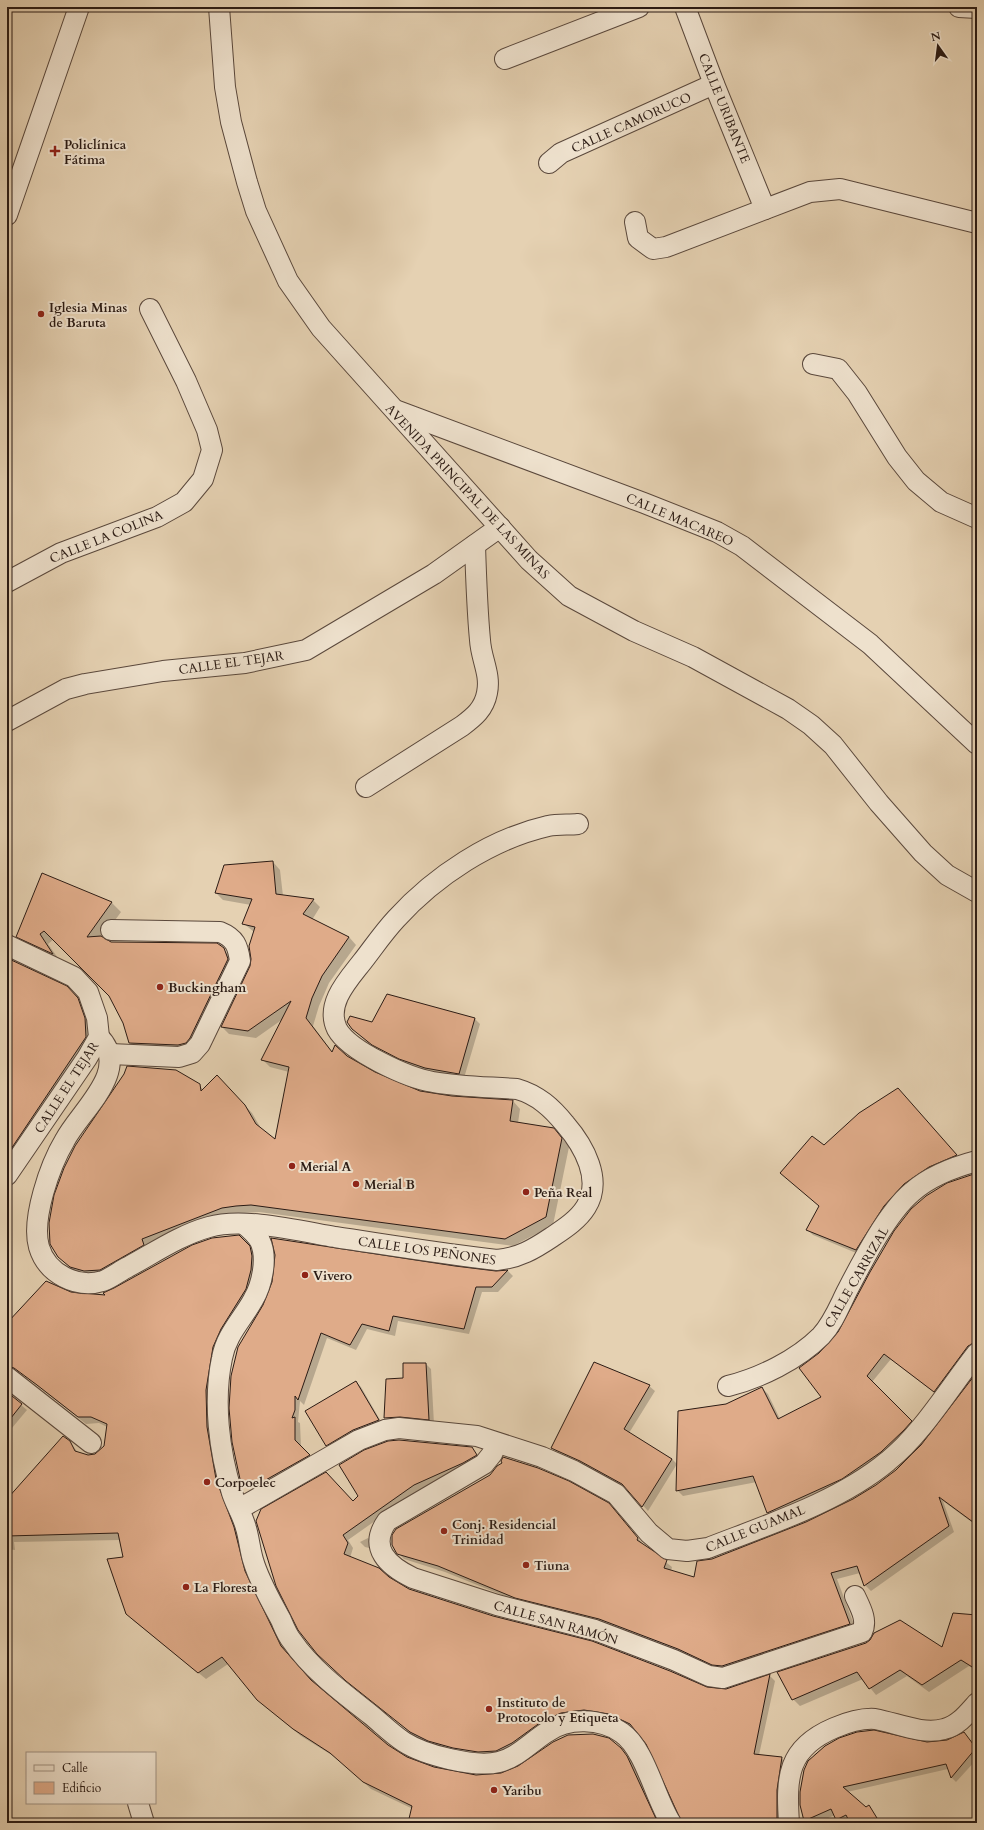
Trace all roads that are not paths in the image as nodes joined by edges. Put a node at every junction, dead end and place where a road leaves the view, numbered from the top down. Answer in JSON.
{"nodes":[{"id":1,"x":79,"y":7,"type":"edge"},
{"id":2,"x":219,"y":7,"type":"edge"},
{"id":3,"x":639,"y":7,"type":"edge"},
{"id":4,"x":686,"y":7,"type":"edge"},
{"id":5,"x":959,"y":7,"type":"edge"},
{"id":6,"x":977,"y":8,"type":"edge"},
{"id":7,"x":505,"y":59,"type":"dead end"},
{"id":8,"x":714,"y":84,"type":"junction"},
{"id":9,"x":549,"y":163,"type":"dead end"},
{"id":10,"x":8,"y":206,"type":"edge"},
{"id":11,"x":765,"y":209,"type":"junction"},
{"id":12,"x":635,"y":222,"type":"dead end"},
{"id":13,"x":977,"y":223,"type":"edge"},
{"id":14,"x":150,"y":308,"type":"dead end"},
{"id":15,"x":813,"y":364,"type":"dead end"},
{"id":16,"x":396,"y":411,"type":"junction"},
{"id":17,"x":977,"y":518,"type":"edge"},
{"id":18,"x":500,"y":527,"type":"junction"},
{"id":19,"x":475,"y":545,"type":"junction"},
{"id":20,"x":7,"y":582,"type":"edge"},
{"id":21,"x":7,"y":721,"type":"edge"},
{"id":22,"x":977,"y":744,"type":"edge"},
{"id":23,"x":366,"y":787,"type":"dead end"},
{"id":24,"x":578,"y":824,"type":"dead end"},
{"id":25,"x":977,"y":892,"type":"edge"},
{"id":26,"x":111,"y":930,"type":"dead end"},
{"id":27,"x":7,"y":945,"type":"edge"},
{"id":28,"x":99,"y":1037,"type":"junction"},
{"id":29,"x":110,"y":1054,"type":"junction"},
{"id":30,"x":977,"y":1161,"type":"edge"},
{"id":31,"x":7,"y":1175,"type":"edge"},
{"id":32,"x":244,"y":1224,"type":"junction"},
{"id":33,"x":977,"y":1353,"type":"edge"},
{"id":34,"x":7,"y":1376,"type":"edge"},
{"id":35,"x":728,"y":1386,"type":"dead end"},
{"id":36,"x":91,"y":1443,"type":"dead end"},
{"id":37,"x":497,"y":1443,"type":"junction"},
{"id":38,"x":239,"y":1509,"type":"junction"},
{"id":39,"x":855,"y":1596,"type":"dead end"},
{"id":40,"x":977,"y":1703,"type":"edge"},
{"id":41,"x":138,"y":1804,"type":"edge"},
{"id":42,"x":144,"y":1823,"type":"edge"},
{"id":43,"x":671,"y":1823,"type":"edge"},
{"id":44,"x":790,"y":1823,"type":"edge"}],
"edges":[{"from":1,"to":10,"type":"street"},
{"from":2,"to":16,"type":"street","name":"AVENIDA PRINCIPAL DE LAS MINAS"},
{"from":3,"to":7,"type":"street"},
{"from":4,"to":8,"type":"street","name":"CALLE URIBANTE"},
{"from":5,"to":6,"type":"street"},
{"from":8,"to":9,"type":"street","name":"CALLE CAMORUCO"},
{"from":8,"to":11,"type":"street","name":"CALLE URIBANTE"},
{"from":11,"to":12,"type":"street"},
{"from":11,"to":13,"type":"street"},
{"from":14,"to":20,"type":"street","name":"CALLE LA COLINA"},
{"from":15,"to":17,"type":"street"},
{"from":16,"to":18,"type":"street","name":"AVENIDA PRINCIPAL DE LAS MINAS"},
{"from":16,"to":22,"type":"street","name":"CALLE MACAREO"},
{"from":18,"to":19,"type":"street","name":"CALLE EL TEJAR"},
{"from":18,"to":25,"type":"street","name":"AVENIDA PRINCIPAL DE LAS MINAS"},
{"from":19,"to":21,"type":"street","name":"CALLE EL TEJAR"},
{"from":19,"to":23,"type":"street"},
{"from":24,"to":32,"type":"street","name":"CALLE LOS PEÑONES"},
{"from":26,"to":29,"type":"street"},
{"from":27,"to":28,"type":"street","name":"CALLE EL TEJAR"},
{"from":28,"to":29,"type":"street"},
{"from":28,"to":31,"type":"street","name":"CALLE EL TEJAR"},
{"from":29,"to":32,"type":"street","name":"CALLE LOS PEÑONES"},
{"from":30,"to":35,"type":"street","name":"CALLE CARRIZAL"},
{"from":32,"to":38,"type":"street"},
{"from":33,"to":37,"type":"street","name":"CALLE GUAMAL"},
{"from":34,"to":36,"type":"street"},
{"from":37,"to":38,"type":"street","name":"CALLE GUAMAL"},
{"from":37,"to":39,"type":"street","name":"CALLE SAN RAMÓN"},
{"from":38,"to":43,"type":"street"},
{"from":40,"to":44,"type":"street"},
{"from":41,"to":42,"type":"street"}]}
